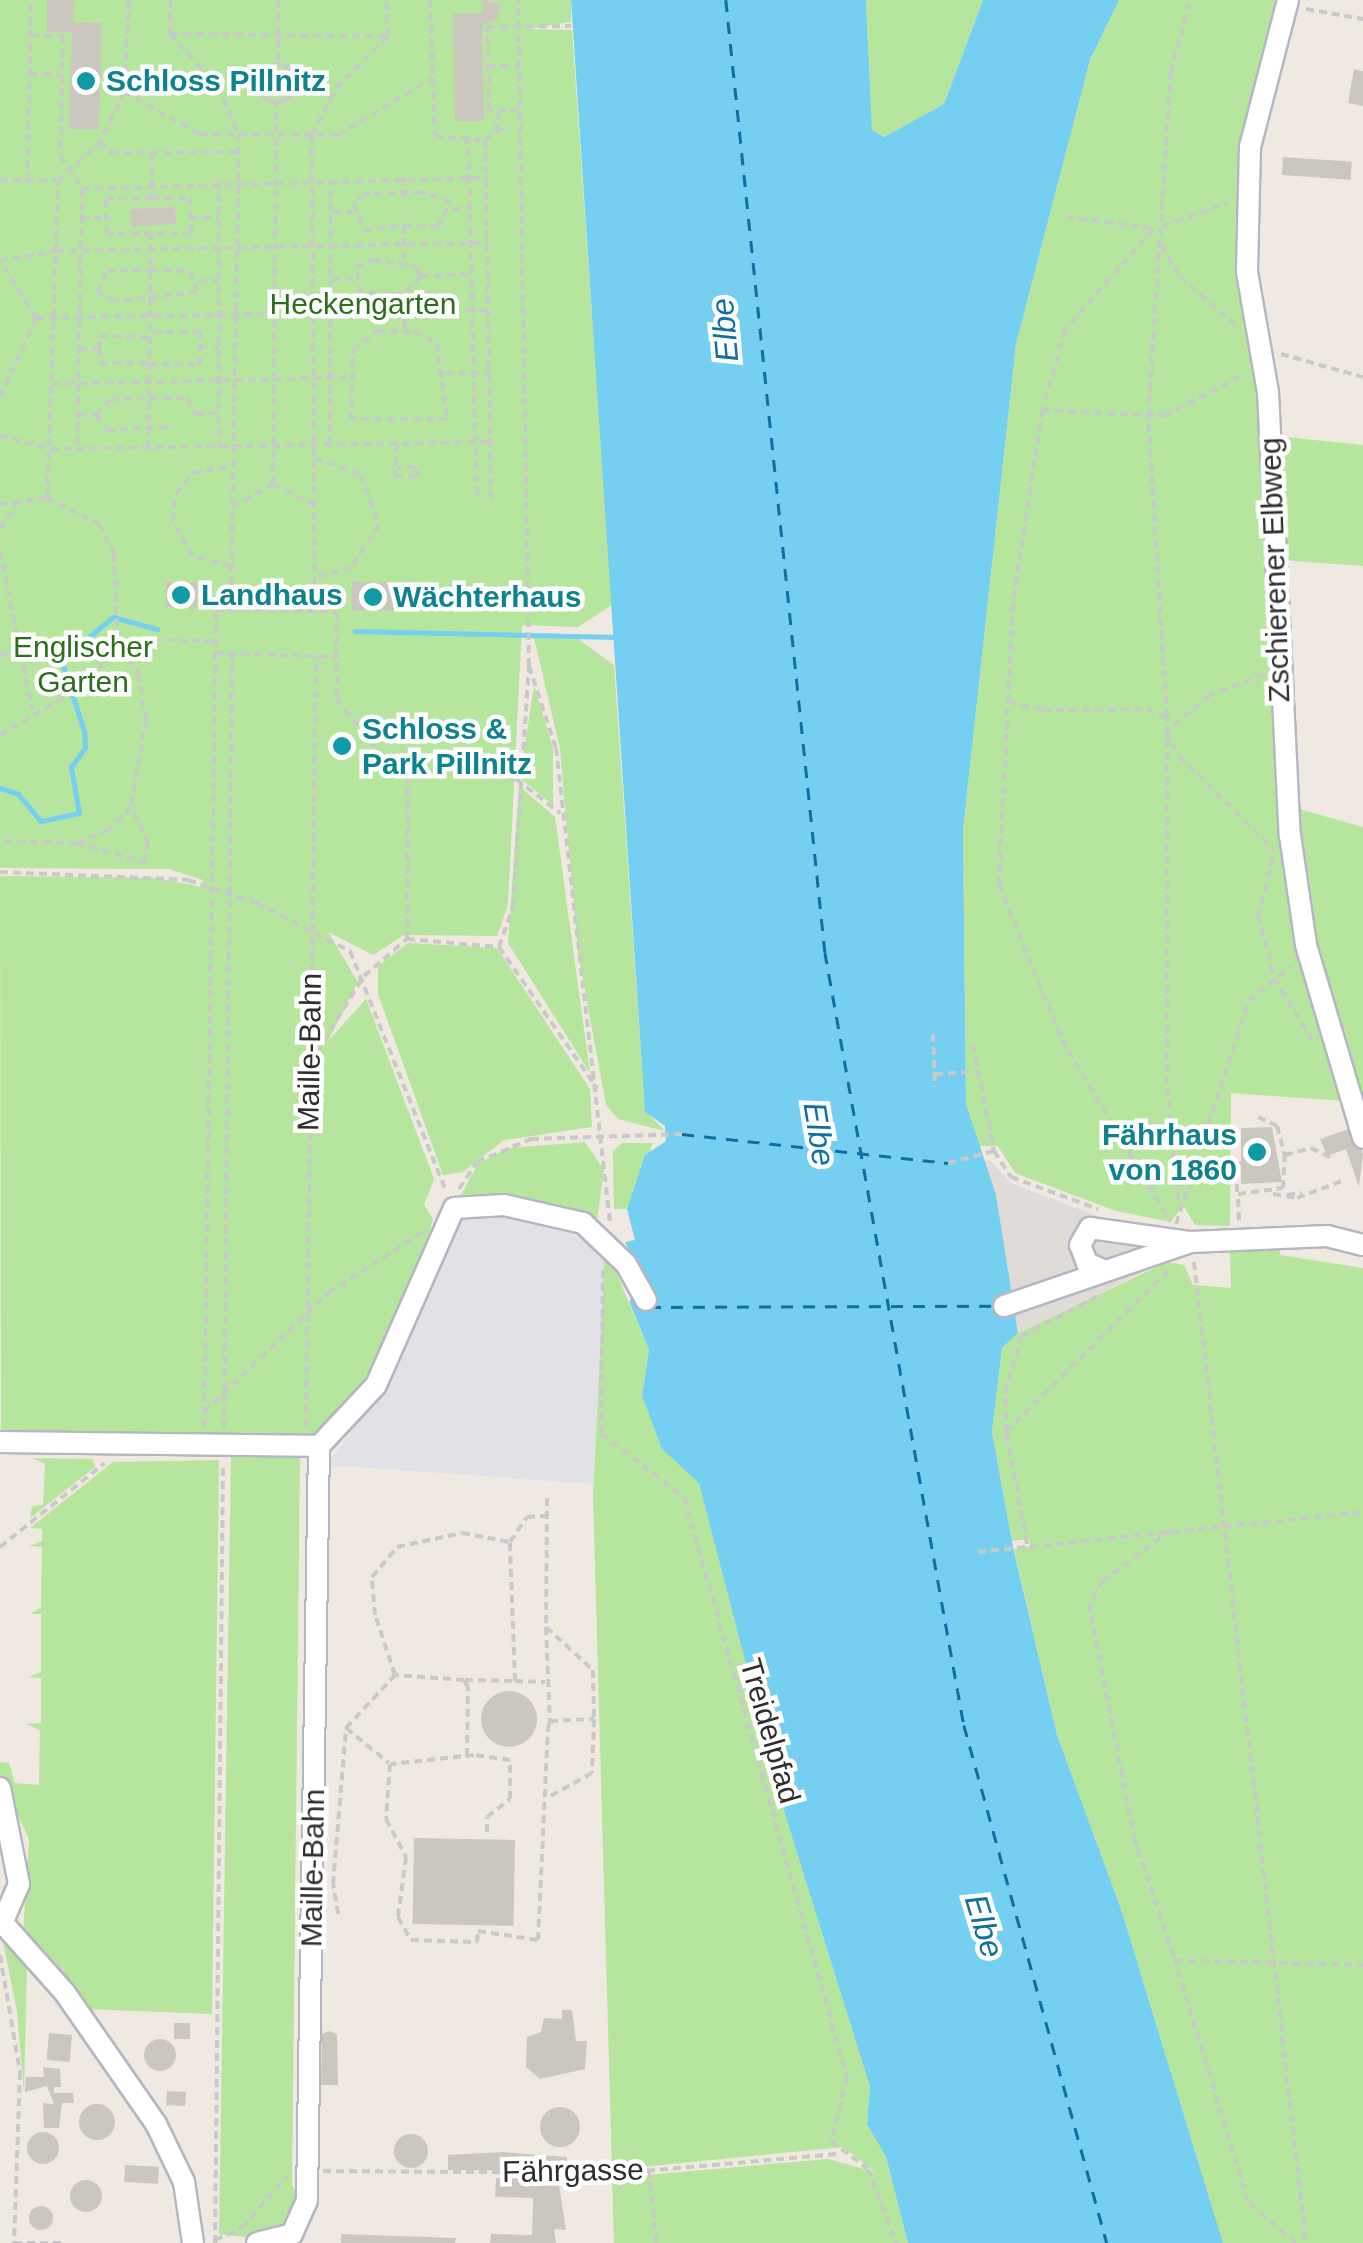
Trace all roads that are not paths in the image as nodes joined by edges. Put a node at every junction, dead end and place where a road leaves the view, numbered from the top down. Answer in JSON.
{"nodes":[{"id":1,"x":1287,"y":3,"type":"edge"},
{"id":2,"x":1363,"y":1138,"type":"edge"},
{"id":3,"x":1186,"y":1243,"type":"junction"},
{"id":4,"x":1363,"y":1245,"type":"edge"},
{"id":5,"x":1106,"y":1282,"type":"junction"},
{"id":6,"x":646,"y":1300,"type":"dead end"},
{"id":7,"x":1004,"y":1306,"type":"dead end"},
{"id":8,"x":0,"y":1442,"type":"edge"},
{"id":9,"x":312,"y":1447,"type":"junction"},
{"id":10,"x":0,"y":1788,"type":"edge"},
{"id":11,"x":3,"y":1822,"type":"edge"},
{"id":12,"x":2,"y":1921,"type":"edge"},
{"id":13,"x":193,"y":2243,"type":"edge"},
{"id":14,"x":257,"y":2243,"type":"edge"}],
"edges":[{"from":1,"to":2,"type":"street","name":"Zschierener Elbweg"},
{"from":3,"to":4,"type":"street"},
{"from":3,"to":5,"type":"street"},
{"from":3,"to":5,"type":"street"},
{"from":5,"to":7,"type":"street"},
{"from":6,"to":9,"type":"street"},
{"from":8,"to":9,"type":"street"},
{"from":9,"to":14,"type":"street","name":"Maille-Bahn"},
{"from":10,"to":11,"type":"street"},
{"from":11,"to":12,"type":"street"},
{"from":12,"to":13,"type":"street"}]}
